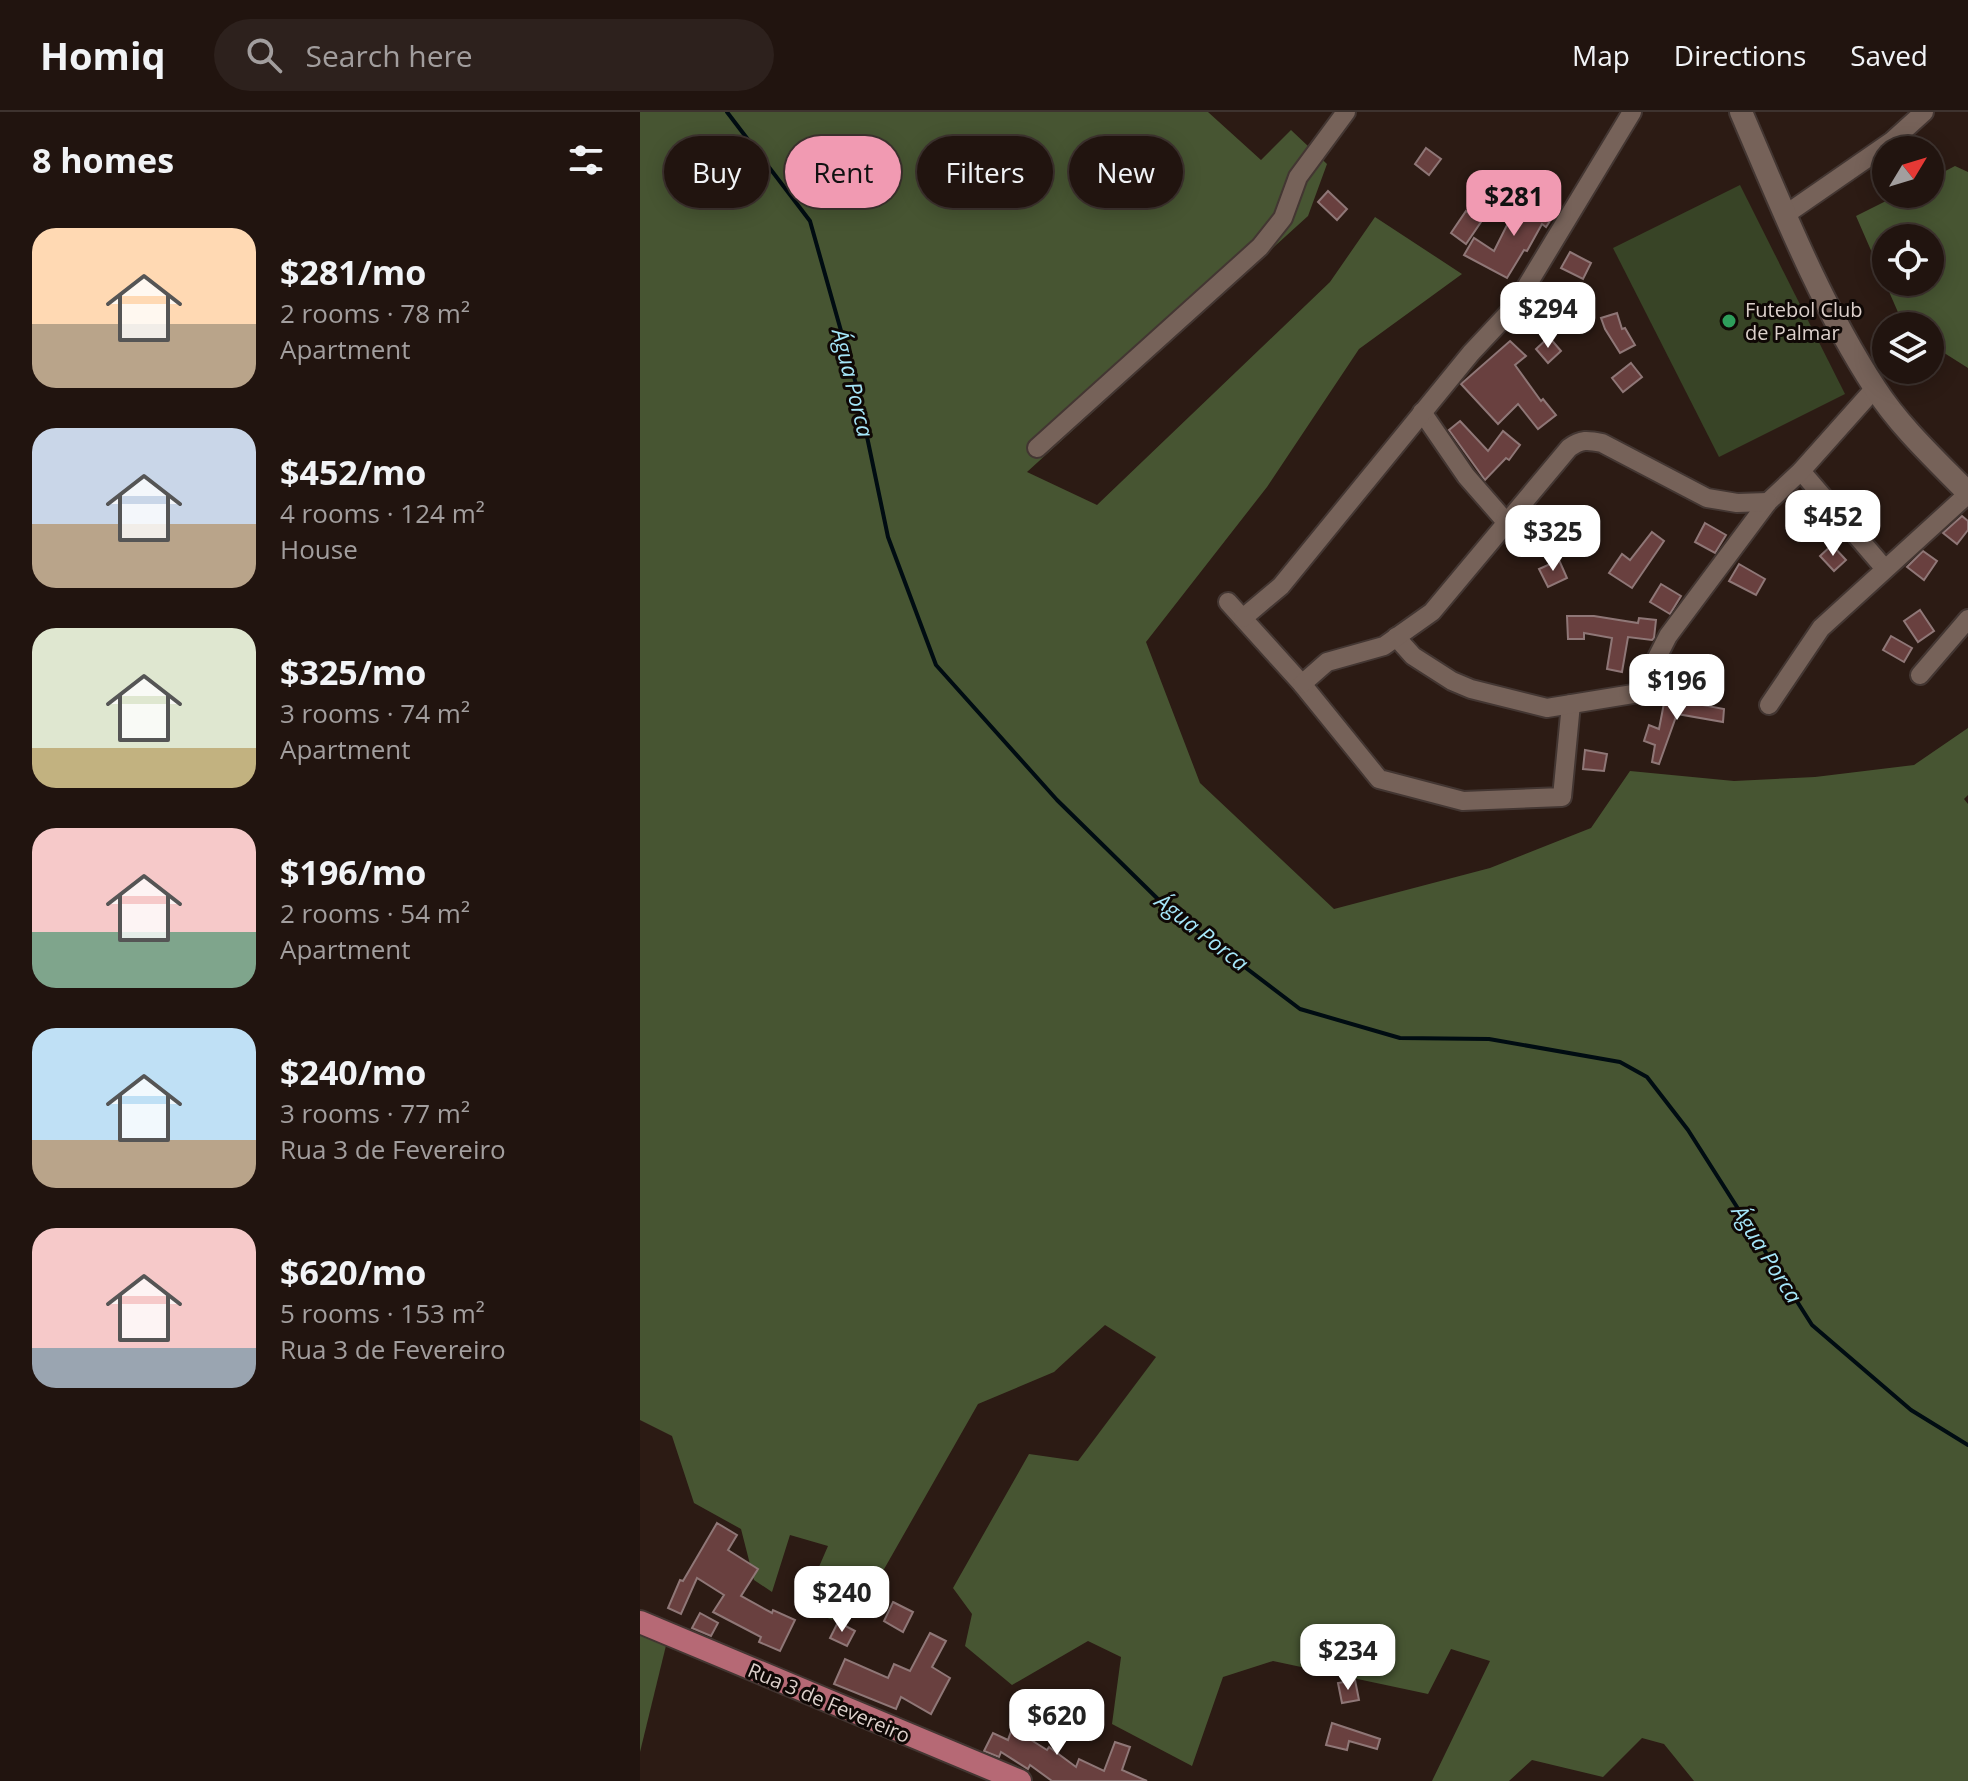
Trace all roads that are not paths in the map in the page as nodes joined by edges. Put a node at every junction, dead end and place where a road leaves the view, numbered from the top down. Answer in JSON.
{"nodes":[{"id":1,"x":1346,"y":112,"type":"edge"},
{"id":2,"x":1632,"y":112,"type":"edge"},
{"id":3,"x":1741,"y":112,"type":"edge"},
{"id":4,"x":1924,"y":112,"type":"edge"},
{"id":5,"x":1785,"y":215,"type":"junction"},
{"id":6,"x":1875,"y":388,"type":"junction"},
{"id":7,"x":1422,"y":412,"type":"junction"},
{"id":8,"x":1037,"y":448,"type":"dead end"},
{"id":9,"x":1801,"y":471,"type":"junction"},
{"id":10,"x":1968,"y":494,"type":"edge"},
{"id":11,"x":1768,"y":502,"type":"junction"},
{"id":12,"x":1507,"y":523,"type":"junction"},
{"id":13,"x":1885,"y":569,"type":"junction"},
{"id":14,"x":1228,"y":602,"type":"dead end"},
{"id":15,"x":1243,"y":618,"type":"junction"},
{"id":16,"x":1968,"y":619,"type":"edge"},
{"id":17,"x":1396,"y":637,"type":"junction"},
{"id":18,"x":1920,"y":675,"type":"dead end"},
{"id":19,"x":1302,"y":684,"type":"junction"},
{"id":20,"x":1571,"y":704,"type":"junction"},
{"id":21,"x":1769,"y":705,"type":"dead end"},
{"id":22,"x":640,"y":1622,"type":"edge"},
{"id":23,"x":1019,"y":1781,"type":"edge"}],
"edges":[{"from":1,"to":8,"type":"street"},
{"from":2,"to":7,"type":"street"},
{"from":3,"to":5,"type":"main road"},
{"from":4,"to":5,"type":"street"},
{"from":5,"to":6,"type":"main road"},
{"from":6,"to":9,"type":"street"},
{"from":6,"to":10,"type":"main road"},
{"from":7,"to":12,"type":"street"},
{"from":7,"to":15,"type":"street"},
{"from":9,"to":11,"type":"street"},
{"from":9,"to":13,"type":"street"},
{"from":10,"to":13,"type":"street"},
{"from":11,"to":12,"type":"street"},
{"from":11,"to":20,"type":"street"},
{"from":12,"to":17,"type":"street"},
{"from":13,"to":21,"type":"street"},
{"from":14,"to":15,"type":"street"},
{"from":15,"to":19,"type":"street"},
{"from":16,"to":18,"type":"street"},
{"from":17,"to":19,"type":"street"},
{"from":17,"to":20,"type":"street"},
{"from":19,"to":20,"type":"street"},
{"from":22,"to":23,"type":"main road","name":"Rua 3 de Fevereiro"}]}
